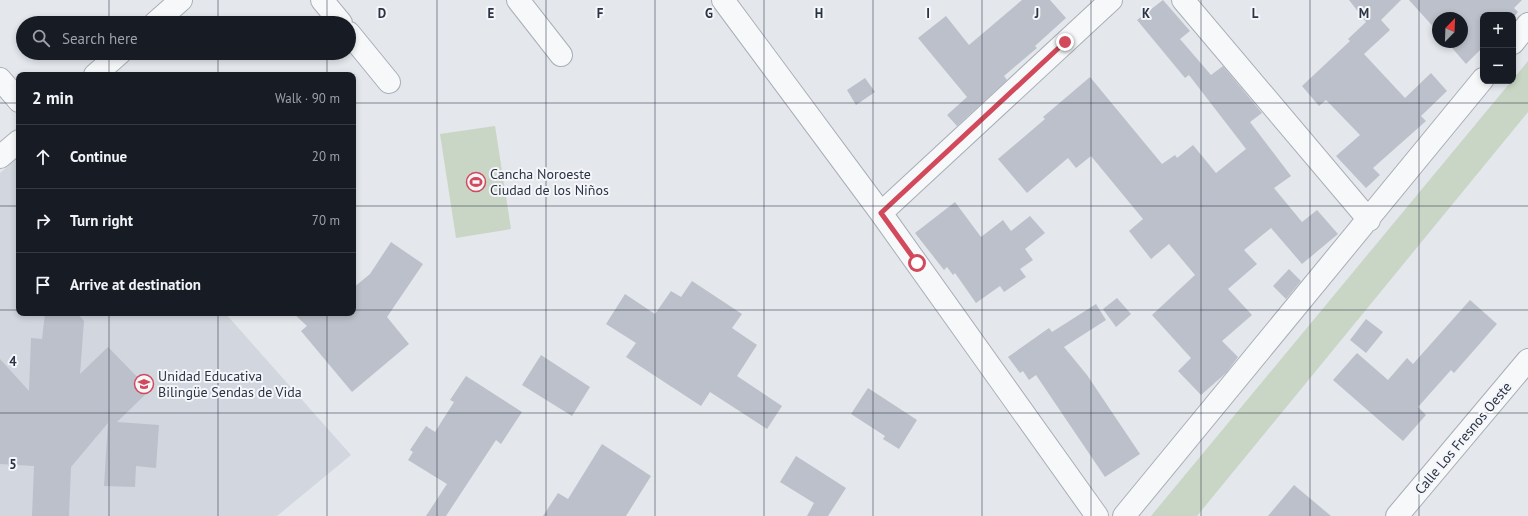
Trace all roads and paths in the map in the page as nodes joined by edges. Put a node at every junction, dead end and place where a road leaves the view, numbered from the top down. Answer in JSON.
{"nodes":[{"id":1,"x":181,"y":0,"type":"edge"},
{"id":2,"x":322,"y":0,"type":"edge"},
{"id":3,"x":518,"y":0,"type":"edge"},
{"id":4,"x":723,"y":0,"type":"edge"},
{"id":5,"x":1111,"y":0,"type":"edge"},
{"id":6,"x":1183,"y":0,"type":"edge"},
{"id":7,"x":163,"y":16,"type":"edge"},
{"id":8,"x":335,"y":16,"type":"edge"},
{"id":9,"x":1528,"y":24,"type":"edge"},
{"id":10,"x":1516,"y":39,"type":"edge"},
{"id":11,"x":356,"y":42,"type":"edge"},
{"id":12,"x":561,"y":55,"type":"dead end"},
{"id":13,"x":112,"y":60,"type":"edge"},
{"id":14,"x":98,"y":72,"type":"edge"},
{"id":15,"x":0,"y":79,"type":"edge"},
{"id":16,"x":389,"y":82,"type":"dead end"},
{"id":17,"x":1480,"y":83,"type":"edge"},
{"id":18,"x":16,"y":98,"type":"edge"},
{"id":19,"x":16,"y":144,"type":"edge"},
{"id":20,"x":0,"y":157,"type":"edge"},
{"id":21,"x":881,"y":213,"type":"junction"},
{"id":22,"x":1369,"y":220,"type":"junction"},
{"id":23,"x":1528,"y":360,"type":"edge"},
{"id":24,"x":1097,"y":516,"type":"edge"},
{"id":25,"x":1124,"y":516,"type":"edge"},
{"id":26,"x":1397,"y":516,"type":"edge"}],
"edges":[{"from":1,"to":7,"type":"street"},
{"from":2,"to":8,"type":"street"},
{"from":3,"to":12,"type":"street"},
{"from":4,"to":21,"type":"street"},
{"from":5,"to":21,"type":"street"},
{"from":6,"to":22,"type":"street"},
{"from":9,"to":10,"type":"street"},
{"from":11,"to":16,"type":"street"},
{"from":13,"to":14,"type":"street"},
{"from":15,"to":18,"type":"street"},
{"from":17,"to":22,"type":"street"},
{"from":19,"to":20,"type":"street"},
{"from":21,"to":24,"type":"street"},
{"from":22,"to":25,"type":"street"},
{"from":23,"to":26,"type":"street","name":"Calle Los Fresnos Oeste"}]}
